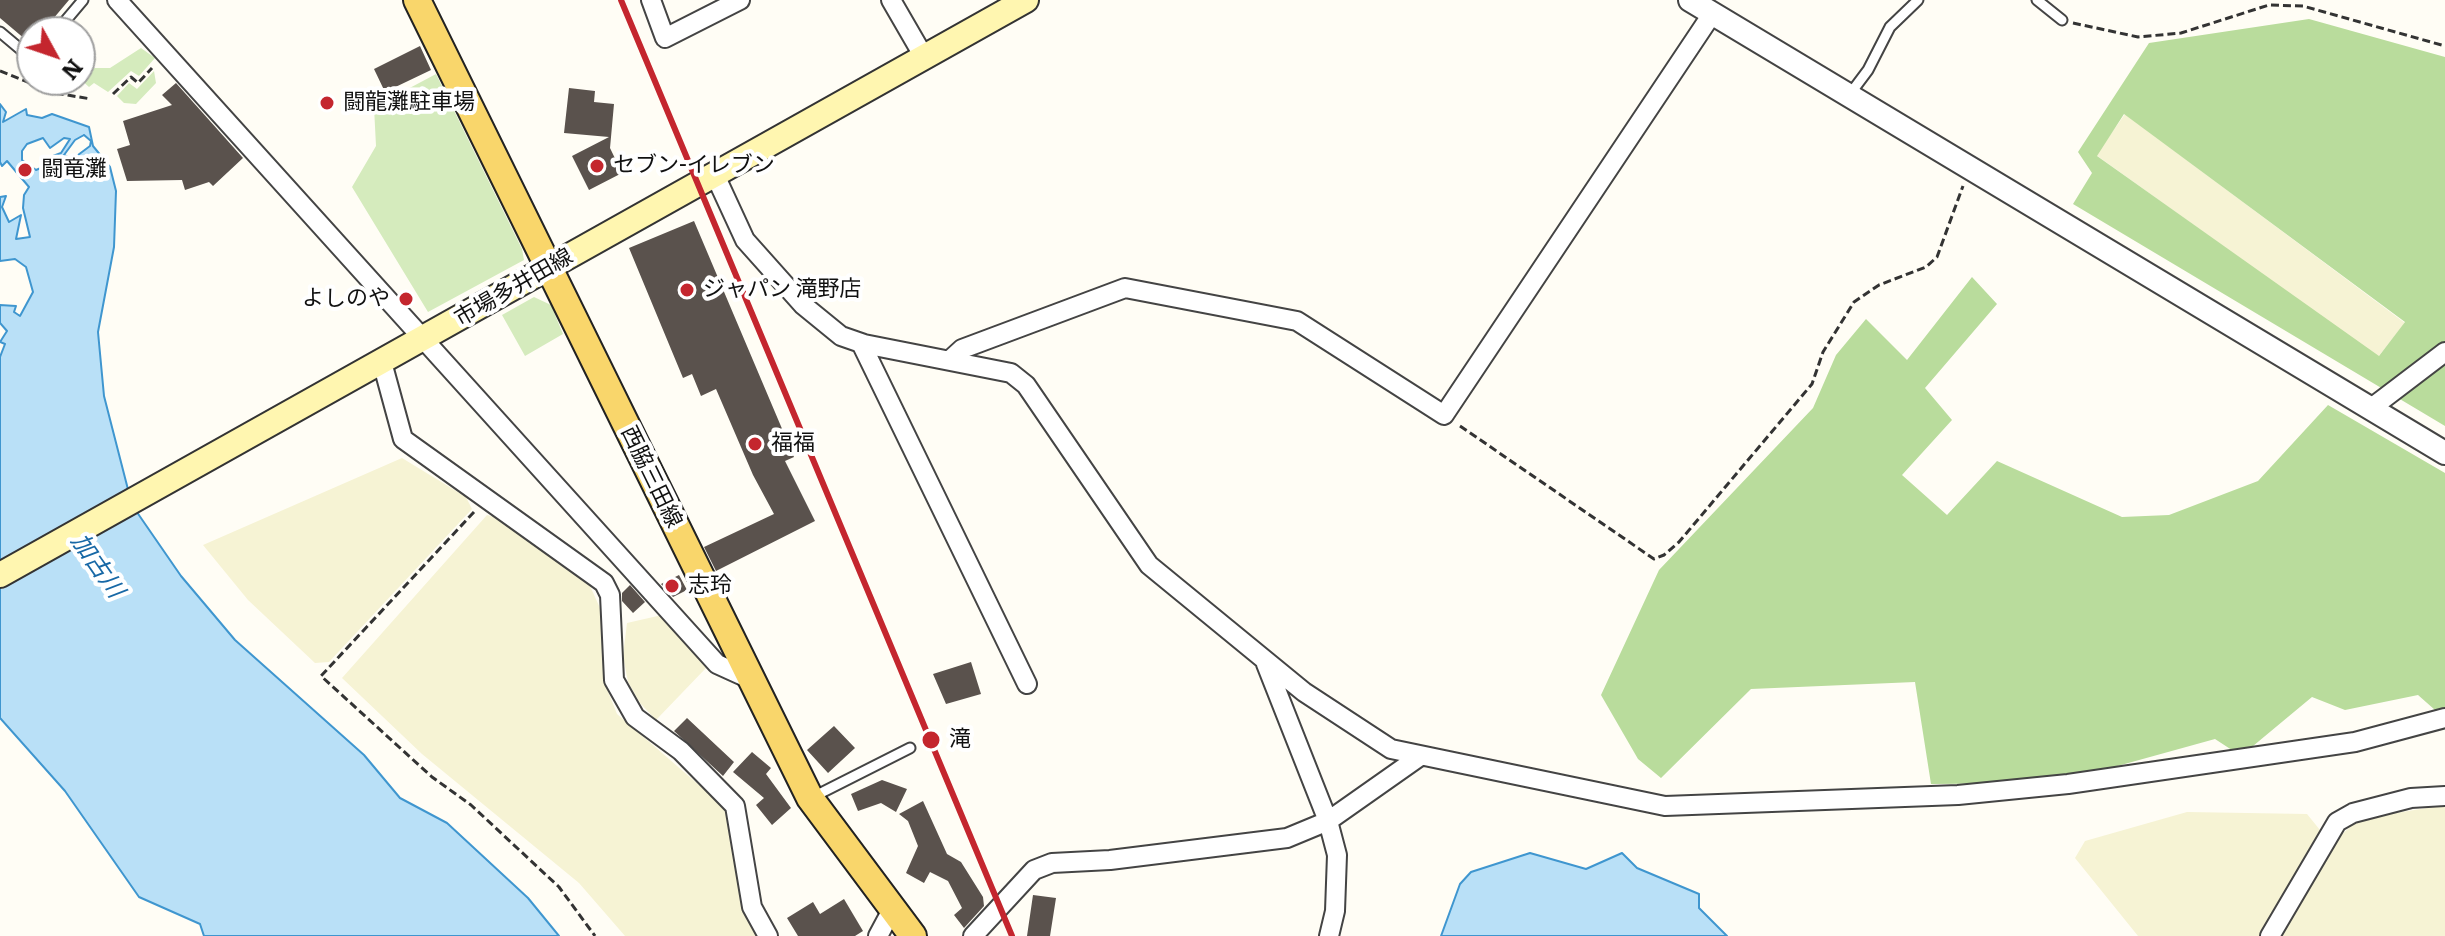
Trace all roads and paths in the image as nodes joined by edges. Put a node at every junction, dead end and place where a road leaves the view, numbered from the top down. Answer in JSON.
{"nodes":[{"id":1,"x":83,"y":0,"type":"edge"},
{"id":2,"x":117,"y":0,"type":"edge"},
{"id":3,"x":417,"y":0,"type":"edge"},
{"id":4,"x":651,"y":0,"type":"edge"},
{"id":5,"x":740,"y":0,"type":"edge"},
{"id":6,"x":891,"y":0,"type":"edge"},
{"id":7,"x":1026,"y":0,"type":"edge"},
{"id":8,"x":1690,"y":0,"type":"edge"},
{"id":9,"x":1918,"y":0,"type":"edge"},
{"id":10,"x":2037,"y":0,"type":"edge"},
{"id":11,"x":1712,"y":14,"type":"junction"},
{"id":12,"x":70,"y":16,"type":"edge"},
{"id":13,"x":2062,"y":20,"type":"joint"},
{"id":14,"x":0,"y":32,"type":"edge"},
{"id":15,"x":16,"y":45,"type":"edge"},
{"id":16,"x":2445,"y":46,"type":"edge"},
{"id":17,"x":166,"y":54,"type":"junction"},
{"id":18,"x":924,"y":57,"type":"junction"},
{"id":19,"x":0,"y":71,"type":"edge"},
{"id":20,"x":113,"y":94,"type":"dead end"},
{"id":21,"x":1848,"y":97,"type":"junction"},
{"id":22,"x":91,"y":99,"type":"dead end"},
{"id":23,"x":1969,"y":169,"type":"junction"},
{"id":24,"x":715,"y":175,"type":"junction"},
{"id":25,"x":550,"y":268,"type":"junction"},
{"id":26,"x":424,"y":339,"type":"junction"},
{"id":27,"x":861,"y":343,"type":"junction"},
{"id":28,"x":2445,"y":352,"type":"edge"},
{"id":29,"x":950,"y":360,"type":"junction"},
{"id":30,"x":382,"y":362,"type":"junction"},
{"id":31,"x":2370,"y":409,"type":"junction"},
{"id":32,"x":1444,"y":415,"type":"junction"},
{"id":33,"x":2445,"y":453,"type":"edge"},
{"id":34,"x":488,"y":497,"type":"junction"},
{"id":35,"x":0,"y":575,"type":"edge"},
{"id":36,"x":1265,"y":661,"type":"junction"},
{"id":37,"x":750,"y":679,"type":"junction"},
{"id":38,"x":1027,"y":684,"type":"dead end"},
{"id":39,"x":2445,"y":718,"type":"edge"},
{"id":40,"x":910,"y":748,"type":"dead end"},
{"id":41,"x":1419,"y":757,"type":"junction"},
{"id":42,"x":2445,"y":796,"type":"edge"},
{"id":43,"x":810,"y":798,"type":"junction"},
{"id":44,"x":1328,"y":821,"type":"junction"},
{"id":45,"x":893,"y":908,"type":"junction"},
{"id":46,"x":595,"y":936,"type":"edge"},
{"id":47,"x":768,"y":936,"type":"edge"},
{"id":48,"x":878,"y":936,"type":"edge"},
{"id":49,"x":913,"y":936,"type":"edge"},
{"id":50,"x":973,"y":936,"type":"edge"},
{"id":51,"x":1329,"y":936,"type":"edge"},
{"id":52,"x":2270,"y":936,"type":"edge"}],
"edges":[{"from":1,"to":12,"type":"lane"},
{"from":2,"to":17,"type":"street"},
{"from":3,"to":25,"type":"main road","name":"西脇三田線"},
{"from":4,"to":5,"type":"street"},
{"from":6,"to":18,"type":"street"},
{"from":7,"to":18,"type":"main road","name":"市場多井田線"},
{"from":8,"to":11,"type":"street"},
{"from":9,"to":21,"type":"lane"},
{"from":10,"to":13,"type":"lane"},
{"from":11,"to":21,"type":"street"},
{"from":11,"to":32,"type":"street"},
{"from":13,"to":16,"type":"path"},
{"from":14,"to":15,"type":"lane"},
{"from":17,"to":20,"type":"path"},
{"from":17,"to":26,"type":"street"},
{"from":18,"to":24,"type":"main road","name":"市場多井田線"},
{"from":19,"to":22,"type":"path"},
{"from":21,"to":23,"type":"street"},
{"from":23,"to":31,"type":"street"},
{"from":23,"to":32,"type":"path"},
{"from":24,"to":25,"type":"main road","name":"市場多井田線"},
{"from":24,"to":27,"type":"street"},
{"from":25,"to":26,"type":"main road","name":"市場多井田線"},
{"from":25,"to":37,"type":"main road","name":"西脇三田線"},
{"from":26,"to":30,"type":"main road","name":"市場多井田線"},
{"from":26,"to":37,"type":"street"},
{"from":27,"to":29,"type":"street"},
{"from":27,"to":38,"type":"street"},
{"from":28,"to":31,"type":"street"},
{"from":29,"to":32,"type":"street"},
{"from":29,"to":36,"type":"street"},
{"from":30,"to":34,"type":"street"},
{"from":30,"to":35,"type":"main road","name":"市場多井田線"},
{"from":31,"to":33,"type":"street"},
{"from":34,"to":46,"type":"path"},
{"from":34,"to":47,"type":"street"},
{"from":36,"to":41,"type":"street"},
{"from":36,"to":44,"type":"street"},
{"from":37,"to":43,"type":"main road","name":"西脇三田線"},
{"from":39,"to":41,"type":"street"},
{"from":40,"to":43,"type":"lane"},
{"from":41,"to":44,"type":"street"},
{"from":42,"to":52,"type":"street"},
{"from":43,"to":45,"type":"main road","name":"西脇三田線"},
{"from":44,"to":50,"type":"street"},
{"from":44,"to":51,"type":"street"},
{"from":45,"to":48,"type":"street"},
{"from":45,"to":49,"type":"main road","name":"西脇三田線"}]}
